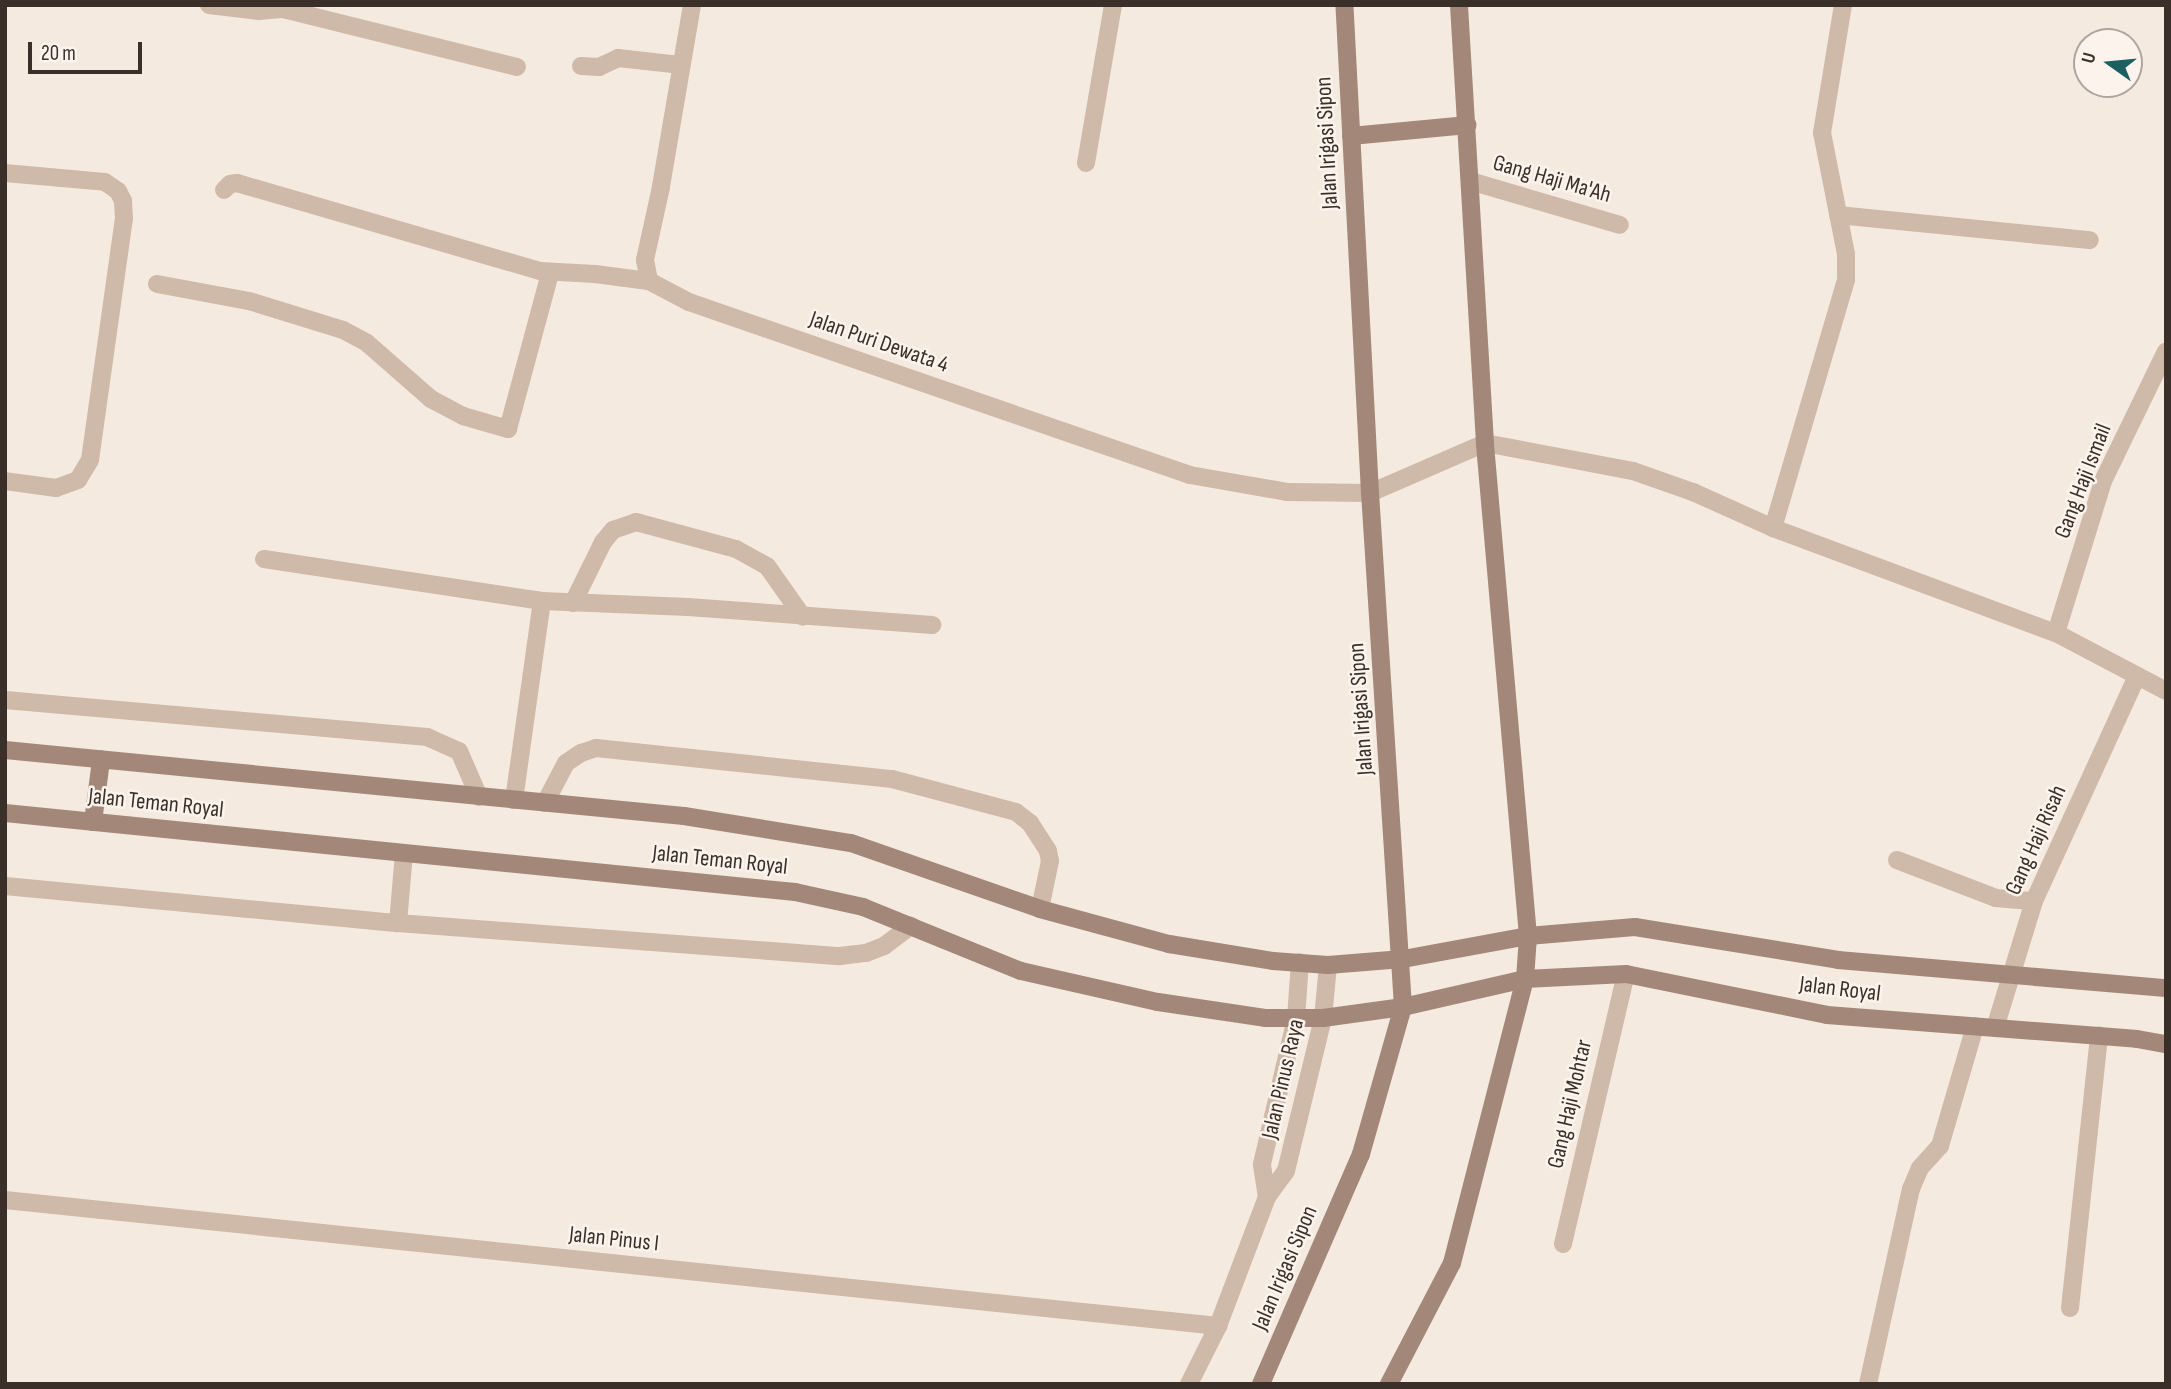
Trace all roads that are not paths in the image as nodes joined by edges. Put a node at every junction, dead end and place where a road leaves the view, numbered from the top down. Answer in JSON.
{"nodes":[{"id":1,"x":209,"y":5,"type":"edge"},
{"id":2,"x":692,"y":5,"type":"edge"},
{"id":3,"x":1113,"y":5,"type":"edge"},
{"id":4,"x":1344,"y":5,"type":"edge"},
{"id":5,"x":1459,"y":5,"type":"edge"},
{"id":6,"x":1843,"y":5,"type":"edge"},
{"id":7,"x":283,"y":7,"type":"edge"},
{"id":8,"x":680,"y":65,"type":"junction"},
{"id":9,"x":581,"y":66,"type":"dead end"},
{"id":10,"x":517,"y":67,"type":"dead end"},
{"id":11,"x":1467,"y":125,"type":"junction"},
{"id":12,"x":1351,"y":136,"type":"junction"},
{"id":13,"x":1086,"y":163,"type":"dead end"},
{"id":14,"x":5,"y":173,"type":"edge"},
{"id":15,"x":1470,"y":181,"type":"junction"},
{"id":16,"x":224,"y":190,"type":"dead end"},
{"id":17,"x":1838,"y":215,"type":"junction"},
{"id":18,"x":1620,"y":225,"type":"dead end"},
{"id":19,"x":2090,"y":240,"type":"dead end"},
{"id":20,"x":550,"y":273,"type":"junction"},
{"id":21,"x":649,"y":281,"type":"junction"},
{"id":22,"x":157,"y":284,"type":"dead end"},
{"id":23,"x":2166,"y":351,"type":"edge"},
{"id":24,"x":1485,"y":443,"type":"junction"},
{"id":25,"x":5,"y":481,"type":"edge"},
{"id":26,"x":1370,"y":493,"type":"junction"},
{"id":27,"x":1773,"y":528,"type":"junction"},
{"id":28,"x":264,"y":559,"type":"dead end"},
{"id":29,"x":542,"y":601,"type":"junction"},
{"id":30,"x":573,"y":603,"type":"junction"},
{"id":31,"x":803,"y":617,"type":"junction"},
{"id":32,"x":932,"y":625,"type":"dead end"},
{"id":33,"x":2056,"y":633,"type":"junction"},
{"id":34,"x":2136,"y":678,"type":"junction"},
{"id":35,"x":2166,"y":691,"type":"edge"},
{"id":36,"x":5,"y":700,"type":"edge"},
{"id":37,"x":5,"y":750,"type":"edge"},
{"id":38,"x":101,"y":760,"type":"junction"},
{"id":39,"x":479,"y":797,"type":"junction"},
{"id":40,"x":514,"y":800,"type":"junction"},
{"id":41,"x":545,"y":803,"type":"junction"},
{"id":42,"x":5,"y":813,"type":"edge"},
{"id":43,"x":93,"y":822,"type":"junction"},
{"id":44,"x":404,"y":853,"type":"junction"},
{"id":45,"x":1897,"y":860,"type":"dead end"},
{"id":46,"x":5,"y":886,"type":"edge"},
{"id":47,"x":2034,"y":901,"type":"junction"},
{"id":48,"x":1040,"y":909,"type":"junction"},
{"id":49,"x":398,"y":923,"type":"junction"},
{"id":50,"x":911,"y":926,"type":"junction"},
{"id":51,"x":1520,"y":937,"type":"junction"},
{"id":52,"x":1408,"y":958,"type":"junction"},
{"id":53,"x":1300,"y":962,"type":"junction"},
{"id":54,"x":1328,"y":965,"type":"junction"},
{"id":55,"x":1626,"y":974,"type":"junction"},
{"id":56,"x":2009,"y":974,"type":"junction"},
{"id":57,"x":1518,"y":981,"type":"junction"},
{"id":58,"x":2166,"y":988,"type":"edge"},
{"id":59,"x":1409,"y":1005,"type":"junction"},
{"id":60,"x":1296,"y":1018,"type":"junction"},
{"id":61,"x":1323,"y":1018,"type":"junction"},
{"id":62,"x":1975,"y":1026,"type":"junction"},
{"id":63,"x":1995,"y":1028,"type":"junction"},
{"id":64,"x":2099,"y":1036,"type":"junction"},
{"id":65,"x":2166,"y":1044,"type":"edge"},
{"id":66,"x":1266,"y":1197,"type":"junction"},
{"id":67,"x":5,"y":1200,"type":"edge"},
{"id":68,"x":1563,"y":1244,"type":"dead end"},
{"id":69,"x":2070,"y":1308,"type":"dead end"},
{"id":70,"x":1218,"y":1326,"type":"junction"},
{"id":71,"x":1189,"y":1384,"type":"edge"},
{"id":72,"x":1261,"y":1384,"type":"edge"},
{"id":73,"x":1389,"y":1384,"type":"edge"},
{"id":74,"x":1868,"y":1384,"type":"edge"}],
"edges":[{"from":1,"to":7,"type":"street"},
{"from":2,"to":8,"type":"street"},
{"from":3,"to":13,"type":"street"},
{"from":4,"to":12,"type":"street","name":"Jalan Irigasi Sipon"},
{"from":5,"to":11,"type":"street"},
{"from":6,"to":17,"type":"street"},
{"from":7,"to":10,"type":"street"},
{"from":8,"to":9,"type":"street"},
{"from":8,"to":21,"type":"street"},
{"from":11,"to":12,"type":"street"},
{"from":11,"to":15,"type":"street"},
{"from":12,"to":26,"type":"street","name":"Jalan Irigasi Sipon"},
{"from":14,"to":25,"type":"street"},
{"from":15,"to":18,"type":"street","name":"Gang Haji Ma'Ah"},
{"from":15,"to":24,"type":"street"},
{"from":16,"to":20,"type":"street"},
{"from":17,"to":19,"type":"street"},
{"from":17,"to":27,"type":"street"},
{"from":20,"to":21,"type":"street"},
{"from":20,"to":22,"type":"street"},
{"from":21,"to":26,"type":"street","name":"Jalan Puri Dewata 4"},
{"from":23,"to":33,"type":"street","name":"Gang Haji Ismail"},
{"from":24,"to":26,"type":"street"},
{"from":24,"to":27,"type":"street"},
{"from":24,"to":51,"type":"street"},
{"from":26,"to":52,"type":"street","name":"Jalan Irigasi Sipon"},
{"from":27,"to":33,"type":"street"},
{"from":28,"to":29,"type":"street"},
{"from":29,"to":30,"type":"street"},
{"from":29,"to":40,"type":"street"},
{"from":30,"to":31,"type":"street"},
{"from":30,"to":31,"type":"street"},
{"from":31,"to":32,"type":"street"},
{"from":33,"to":34,"type":"street"},
{"from":34,"to":35,"type":"street"},
{"from":34,"to":47,"type":"street","name":"Gang Haji Risah"},
{"from":36,"to":39,"type":"street"},
{"from":37,"to":38,"type":"street","name":"Jalan Teman Royal"},
{"from":38,"to":39,"type":"street","name":"Jalan Teman Royal"},
{"from":38,"to":43,"type":"street"},
{"from":39,"to":40,"type":"street","name":"Jalan Teman Royal"},
{"from":40,"to":41,"type":"street","name":"Jalan Teman Royal"},
{"from":41,"to":48,"type":"street","name":"Jalan Teman Royal"},
{"from":41,"to":48,"type":"street"},
{"from":42,"to":43,"type":"street","name":"Jalan Teman Royal"},
{"from":43,"to":44,"type":"street","name":"Jalan Teman Royal"},
{"from":44,"to":49,"type":"street"},
{"from":44,"to":50,"type":"street","name":"Jalan Teman Royal"},
{"from":45,"to":47,"type":"street"},
{"from":46,"to":49,"type":"street"},
{"from":47,"to":56,"type":"street","name":"Gang Haji Risah"},
{"from":48,"to":53,"type":"street","name":"Jalan Teman Royal"},
{"from":49,"to":50,"type":"street"},
{"from":50,"to":60,"type":"street","name":"Jalan Teman Royal"},
{"from":51,"to":52,"type":"street","name":"Jalan Royal"},
{"from":51,"to":56,"type":"street","name":"Jalan Royal"},
{"from":51,"to":57,"type":"street"},
{"from":52,"to":54,"type":"street","name":"Jalan Teman Royal"},
{"from":52,"to":59,"type":"street","name":"Jalan Irigasi Sipon"},
{"from":53,"to":54,"type":"street","name":"Jalan Teman Royal"},
{"from":53,"to":60,"type":"street","name":"Jalan Pinus Raya"},
{"from":54,"to":61,"type":"street","name":"Jalan Pinus Raya"},
{"from":55,"to":57,"type":"street","name":"Jalan Royal"},
{"from":55,"to":62,"type":"street","name":"Jalan Royal"},
{"from":55,"to":68,"type":"street","name":"Gang Haji Mohtar"},
{"from":56,"to":58,"type":"street","name":"Jalan Royal"},
{"from":56,"to":63,"type":"street","name":"Gang Haji Risah"},
{"from":57,"to":59,"type":"street","name":"Jalan Teman Royal"},
{"from":57,"to":73,"type":"street"},
{"from":59,"to":61,"type":"street","name":"Jalan Teman Royal"},
{"from":59,"to":72,"type":"street","name":"Jalan Irigasi Sipon"},
{"from":60,"to":61,"type":"street","name":"Jalan Teman Royal"},
{"from":60,"to":66,"type":"street","name":"Jalan Pinus Raya"},
{"from":61,"to":66,"type":"street","name":"Jalan Pinus Raya"},
{"from":62,"to":63,"type":"street","name":"Jalan Royal"},
{"from":62,"to":74,"type":"street"},
{"from":63,"to":64,"type":"street","name":"Jalan Royal"},
{"from":64,"to":65,"type":"street","name":"Jalan Royal"},
{"from":64,"to":69,"type":"street"},
{"from":66,"to":70,"type":"street","name":"Jalan Pinus Raya"},
{"from":67,"to":70,"type":"street","name":"Jalan Pinus I"},
{"from":70,"to":71,"type":"street","name":"Jalan Pinus Raya"}]}
